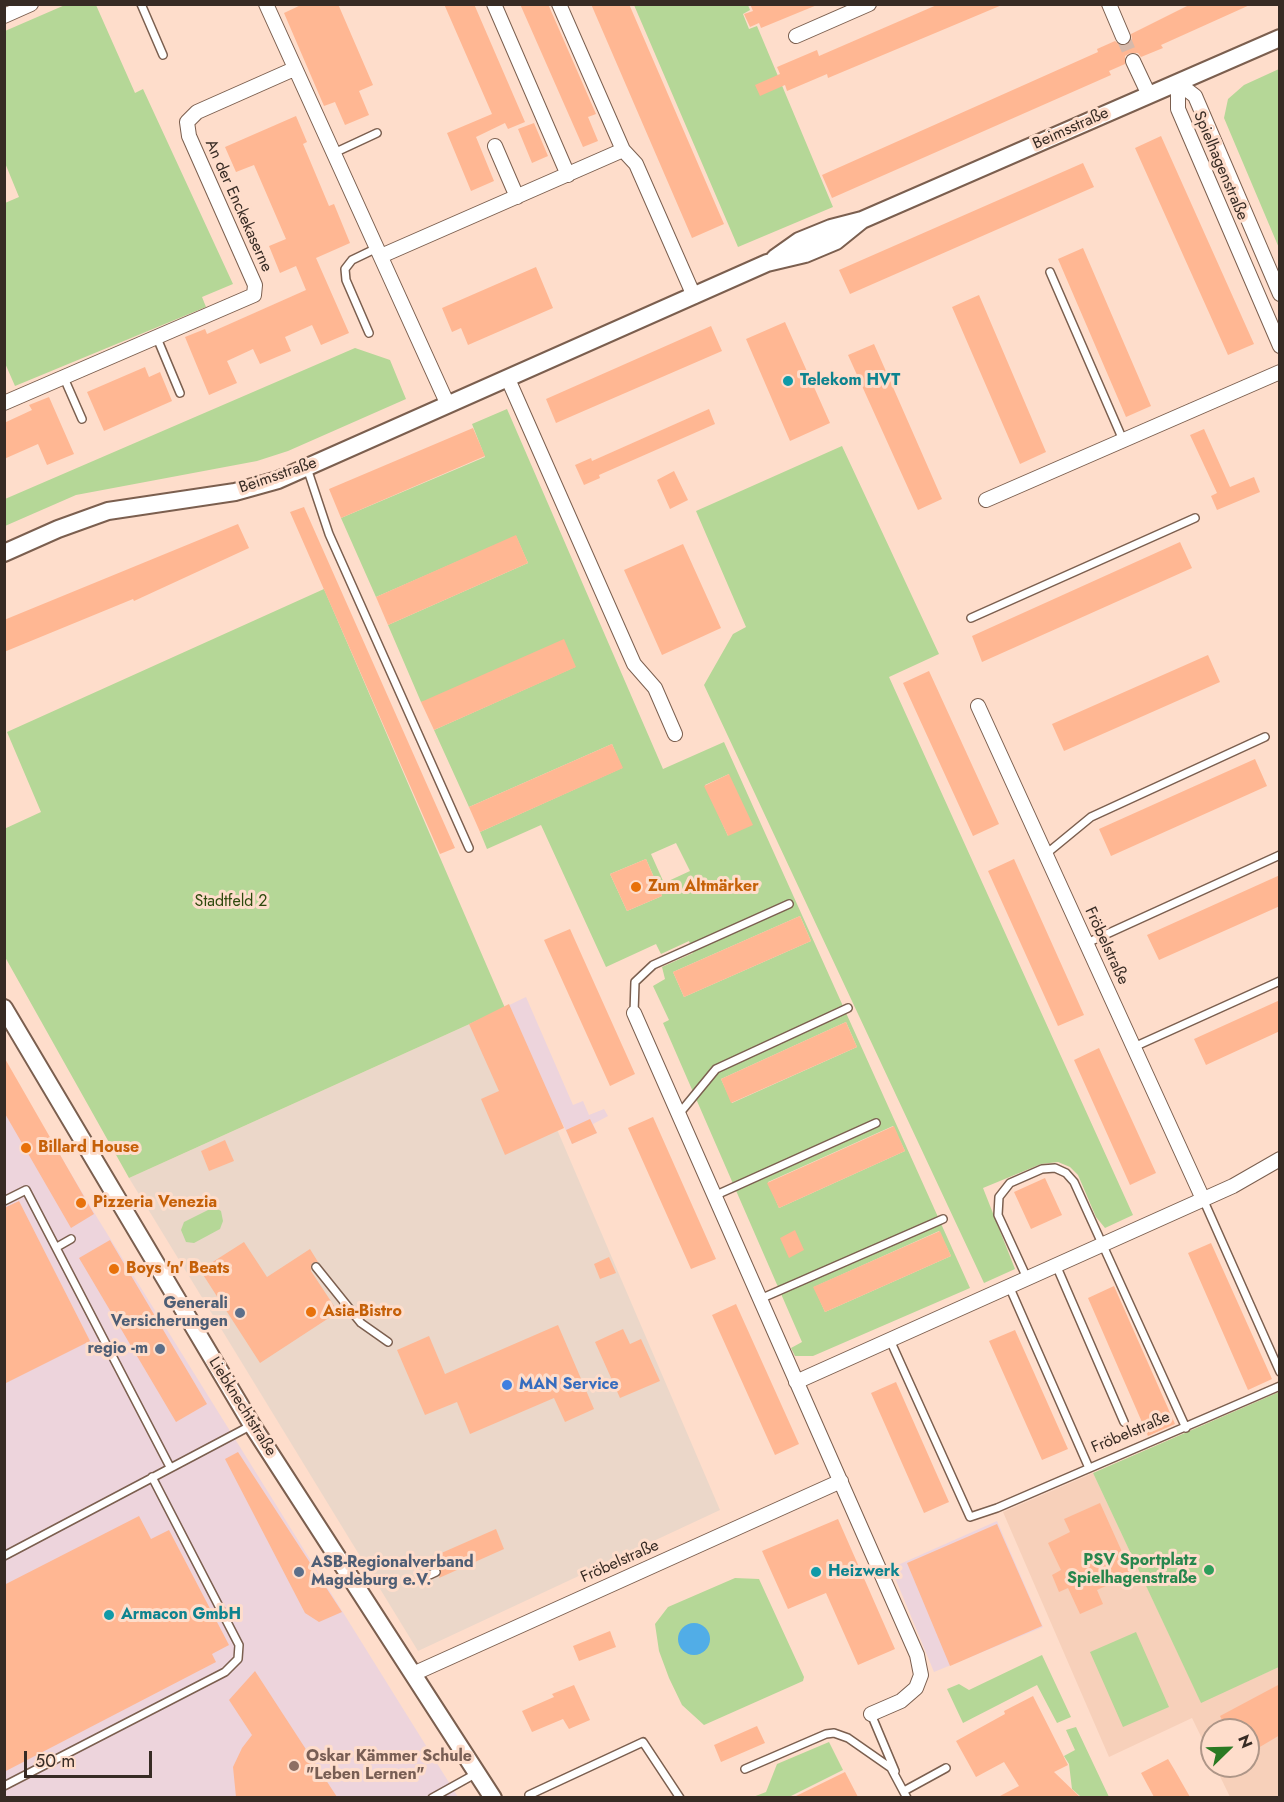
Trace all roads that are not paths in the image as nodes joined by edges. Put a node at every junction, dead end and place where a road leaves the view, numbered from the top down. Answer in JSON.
{"nodes":[{"id":1,"x":141,"y":4,"type":"edge"},
{"id":2,"x":266,"y":4,"type":"edge"},
{"id":3,"x":494,"y":4,"type":"edge"},
{"id":4,"x":559,"y":4,"type":"edge"},
{"id":5,"x":869,"y":4,"type":"edge"},
{"id":6,"x":1109,"y":4,"type":"edge"},
{"id":7,"x":25,"y":6,"type":"edge"},
{"id":8,"x":4,"y":16,"type":"edge"},
{"id":9,"x":796,"y":36,"type":"dead end"},
{"id":10,"x":1123,"y":37,"type":"tunnel mouth"},
{"id":11,"x":1280,"y":38,"type":"edge"},
{"id":12,"x":163,"y":55,"type":"dead end"},
{"id":13,"x":1133,"y":61,"type":"tunnel mouth"},
{"id":14,"x":294,"y":69,"type":"junction"},
{"id":15,"x":1178,"y":82,"type":"junction"},
{"id":16,"x":1149,"y":95,"type":"junction"},
{"id":17,"x":377,"y":133,"type":"dead end"},
{"id":18,"x":495,"y":146,"type":"dead end"},
{"id":19,"x":623,"y":150,"type":"junction"},
{"id":20,"x":334,"y":153,"type":"junction"},
{"id":21,"x":568,"y":175,"type":"junction"},
{"id":22,"x":517,"y":196,"type":"junction"},
{"id":23,"x":379,"y":252,"type":"junction"},
{"id":24,"x":1050,"y":272,"type":"dead end"},
{"id":25,"x":1280,"y":294,"type":"edge"},
{"id":26,"x":694,"y":296,"type":"junction"},
{"id":27,"x":369,"y":333,"type":"dead end"},
{"id":28,"x":157,"y":338,"type":"junction"},
{"id":29,"x":1280,"y":346,"type":"edge"},
{"id":30,"x":1280,"y":372,"type":"edge"},
{"id":31,"x":64,"y":378,"type":"junction"},
{"id":32,"x":507,"y":379,"type":"junction"},
{"id":33,"x":180,"y":393,"type":"dead end"},
{"id":34,"x":4,"y":403,"type":"edge"},
{"id":35,"x":448,"y":405,"type":"junction"},
{"id":36,"x":82,"y":419,"type":"dead end"},
{"id":37,"x":1123,"y":440,"type":"junction"},
{"id":38,"x":307,"y":468,"type":"junction"},
{"id":39,"x":986,"y":500,"type":"dead end"},
{"id":40,"x":1195,"y":518,"type":"dead end"},
{"id":41,"x":4,"y":553,"type":"edge"},
{"id":42,"x":971,"y":618,"type":"dead end"},
{"id":43,"x":978,"y":706,"type":"dead end"},
{"id":44,"x":675,"y":734,"type":"dead end"},
{"id":45,"x":1265,"y":737,"type":"dead end"},
{"id":46,"x":469,"y":848,"type":"dead end"},
{"id":47,"x":1046,"y":854,"type":"junction"},
{"id":48,"x":1280,"y":855,"type":"edge"},
{"id":49,"x":789,"y":904,"type":"dead end"},
{"id":50,"x":1087,"y":943,"type":"junction"},
{"id":51,"x":1280,"y":981,"type":"edge"},
{"id":52,"x":4,"y":1008,"type":"edge"},
{"id":53,"x":848,"y":1008,"type":"dead end"},
{"id":54,"x":634,"y":1012,"type":"joint"},
{"id":55,"x":1134,"y":1047,"type":"junction"},
{"id":56,"x":678,"y":1115,"type":"junction"},
{"id":57,"x":876,"y":1123,"type":"dead end"},
{"id":58,"x":1280,"y":1159,"type":"edge"},
{"id":59,"x":714,"y":1196,"type":"junction"},
{"id":60,"x":1203,"y":1199,"type":"junction"},
{"id":61,"x":4,"y":1201,"type":"edge"},
{"id":62,"x":943,"y":1219,"type":"dead end"},
{"id":63,"x":71,"y":1239,"type":"dead end"},
{"id":64,"x":1103,"y":1245,"type":"junction"},
{"id":65,"x":57,"y":1247,"type":"junction"},
{"id":66,"x":1056,"y":1265,"type":"junction"},
{"id":67,"x":316,"y":1267,"type":"dead end"},
{"id":68,"x":1027,"y":1278,"type":"junction"},
{"id":69,"x":1009,"y":1286,"type":"junction"},
{"id":70,"x":760,"y":1299,"type":"junction"},
{"id":71,"x":890,"y":1340,"type":"junction"},
{"id":72,"x":387,"y":1342,"type":"dead end"},
{"id":73,"x":1280,"y":1372,"type":"edge"},
{"id":74,"x":796,"y":1382,"type":"junction"},
{"id":75,"x":1280,"y":1386,"type":"edge"},
{"id":76,"x":1124,"y":1422,"type":"dead end"},
{"id":77,"x":252,"y":1425,"type":"junction"},
{"id":78,"x":1186,"y":1428,"type":"junction"},
{"id":79,"x":170,"y":1467,"type":"junction"},
{"id":80,"x":1089,"y":1468,"type":"junction"},
{"id":81,"x":152,"y":1477,"type":"junction"},
{"id":82,"x":841,"y":1481,"type":"junction"},
{"id":83,"x":4,"y":1556,"type":"edge"},
{"id":84,"x":436,"y":1572,"type":"dead end"},
{"id":85,"x":423,"y":1578,"type":"dead end"},
{"id":86,"x":413,"y":1674,"type":"junction"},
{"id":87,"x":871,"y":1714,"type":"joint"},
{"id":88,"x":946,"y":1768,"type":"dead end"},
{"id":89,"x":745,"y":1769,"type":"dead end"},
{"id":90,"x":477,"y":1773,"type":"junction"},
{"id":91,"x":896,"y":1773,"type":"junction"},
{"id":92,"x":4,"y":1786,"type":"edge"},
{"id":93,"x":905,"y":1794,"type":"edge"},
{"id":94,"x":529,"y":1795,"type":"dead end"},
{"id":95,"x":432,"y":1797,"type":"edge"},
{"id":96,"x":493,"y":1797,"type":"edge"},
{"id":97,"x":680,"y":1797,"type":"edge"}],
"edges":[{"from":1,"to":12,"type":"lane"},
{"from":2,"to":14,"type":"street"},
{"from":3,"to":21,"type":"street"},
{"from":4,"to":19,"type":"street"},
{"from":5,"to":9,"type":"street"},
{"from":6,"to":10,"type":"street"},
{"from":7,"to":8,"type":"street"},
{"from":11,"to":15,"type":"street","name":"Beimsstraße"},
{"from":13,"to":16,"type":"street"},
{"from":14,"to":20,"type":"street"},
{"from":14,"to":28,"type":"street","name":"An der Enckekaserne"},
{"from":15,"to":16,"type":"street","name":"Beimsstraße"},
{"from":15,"to":25,"type":"street","name":"Spielhagenstraße"},
{"from":15,"to":29,"type":"street","name":"Spielhagenstraße"},
{"from":16,"to":26,"type":"street","name":"Beimsstraße"},
{"from":17,"to":20,"type":"lane"},
{"from":18,"to":22,"type":"street"},
{"from":19,"to":21,"type":"street"},
{"from":19,"to":26,"type":"street"},
{"from":20,"to":23,"type":"street"},
{"from":21,"to":22,"type":"street"},
{"from":22,"to":23,"type":"street"},
{"from":23,"to":27,"type":"lane"},
{"from":23,"to":35,"type":"street"},
{"from":24,"to":37,"type":"lane"},
{"from":26,"to":32,"type":"street","name":"Beimsstraße"},
{"from":28,"to":31,"type":"street","name":"An der Enckekaserne"},
{"from":28,"to":33,"type":"lane"},
{"from":30,"to":37,"type":"street"},
{"from":31,"to":34,"type":"street","name":"An der Enckekaserne"},
{"from":31,"to":36,"type":"lane"},
{"from":32,"to":35,"type":"street","name":"Beimsstraße"},
{"from":32,"to":44,"type":"street"},
{"from":35,"to":38,"type":"street","name":"Beimsstraße"},
{"from":37,"to":39,"type":"street"},
{"from":38,"to":41,"type":"street","name":"Beimsstraße"},
{"from":38,"to":46,"type":"lane"},
{"from":40,"to":42,"type":"lane"},
{"from":43,"to":47,"type":"street","name":"Fröbelstraße"},
{"from":45,"to":47,"type":"lane"},
{"from":47,"to":50,"type":"street","name":"Fröbelstraße"},
{"from":48,"to":50,"type":"lane"},
{"from":49,"to":54,"type":"lane"},
{"from":50,"to":55,"type":"street","name":"Fröbelstraße"},
{"from":51,"to":55,"type":"lane"},
{"from":52,"to":77,"type":"street","name":"Liebknechtstraße"},
{"from":53,"to":56,"type":"lane"},
{"from":54,"to":56,"type":"street"},
{"from":55,"to":60,"type":"street","name":"Fröbelstraße"},
{"from":56,"to":59,"type":"street"},
{"from":57,"to":59,"type":"lane"},
{"from":58,"to":60,"type":"street"},
{"from":59,"to":70,"type":"street"},
{"from":60,"to":64,"type":"street"},
{"from":60,"to":73,"type":"lane","name":"Fröbelstraße"},
{"from":61,"to":65,"type":"lane"},
{"from":62,"to":70,"type":"lane"},
{"from":63,"to":65,"type":"lane"},
{"from":64,"to":66,"type":"street"},
{"from":64,"to":68,"type":"lane","name":"Fröbelstraße"},
{"from":64,"to":78,"type":"lane","name":"Fröbelstraße"},
{"from":65,"to":79,"type":"lane"},
{"from":66,"to":68,"type":"street"},
{"from":66,"to":76,"type":"lane"},
{"from":67,"to":72,"type":"lane"},
{"from":68,"to":69,"type":"street"},
{"from":69,"to":71,"type":"street"},
{"from":69,"to":80,"type":"lane","name":"Fröbelstraße"},
{"from":70,"to":74,"type":"street"},
{"from":71,"to":74,"type":"street"},
{"from":71,"to":80,"type":"lane","name":"Fröbelstraße"},
{"from":74,"to":82,"type":"street"},
{"from":75,"to":78,"type":"lane","name":"Fröbelstraße"},
{"from":77,"to":79,"type":"lane"},
{"from":77,"to":86,"type":"street","name":"Liebknechtstraße"},
{"from":78,"to":80,"type":"lane","name":"Fröbelstraße"},
{"from":79,"to":81,"type":"lane"},
{"from":81,"to":83,"type":"lane"},
{"from":81,"to":92,"type":"lane"},
{"from":82,"to":86,"type":"street","name":"Fröbelstraße"},
{"from":82,"to":87,"type":"street"},
{"from":84,"to":85,"type":"lane"},
{"from":86,"to":90,"type":"street","name":"Liebknechtstraße"},
{"from":87,"to":91,"type":"lane"},
{"from":88,"to":93,"type":"lane"},
{"from":89,"to":91,"type":"lane"},
{"from":90,"to":95,"type":"lane"},
{"from":90,"to":96,"type":"street","name":"Liebknechtstraße"},
{"from":91,"to":93,"type":"lane"},
{"from":94,"to":97,"type":"lane"}]}
